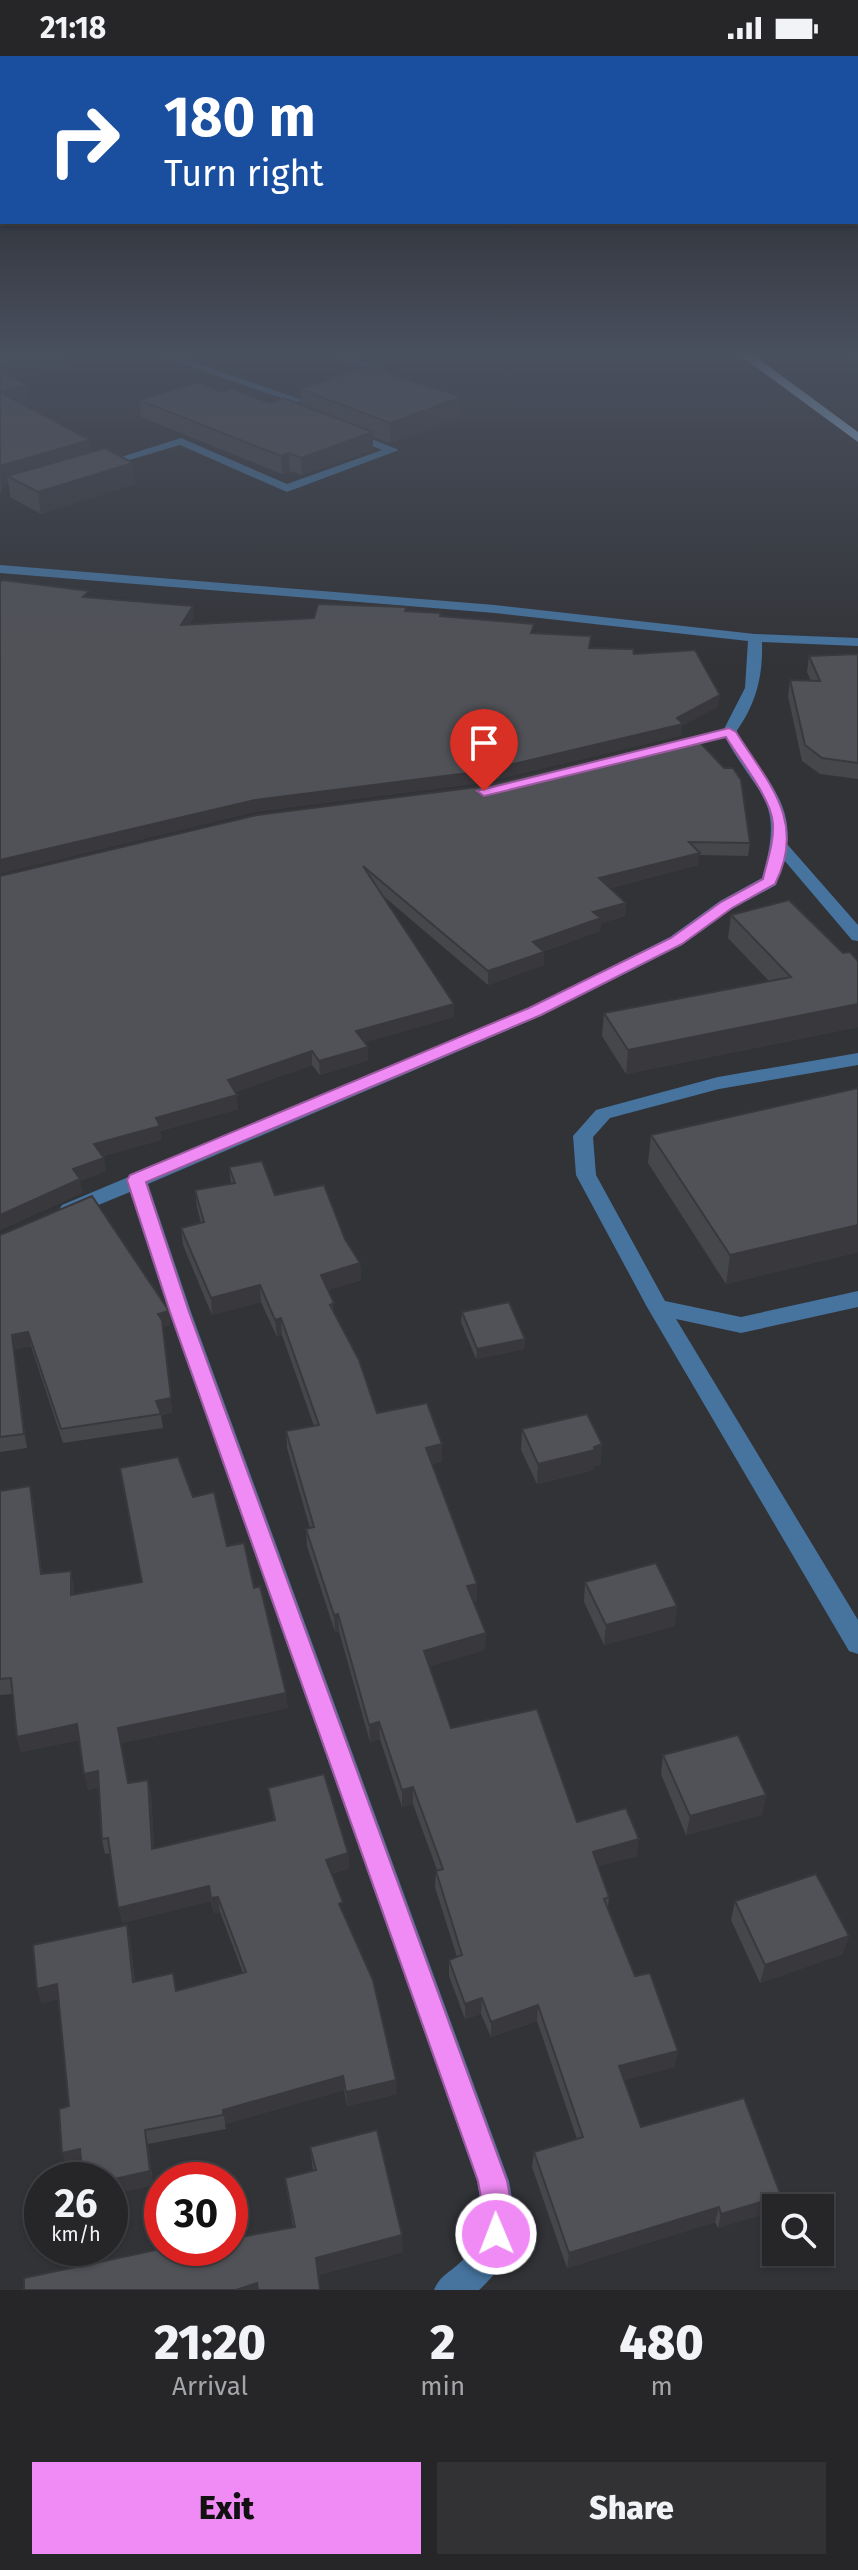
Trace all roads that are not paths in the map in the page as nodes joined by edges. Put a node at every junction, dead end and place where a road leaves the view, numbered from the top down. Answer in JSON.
{"nodes":[{"id":1,"x":134,"y":455,"type":"edge"},
{"id":2,"x":213,"y":455,"type":"edge"},
{"id":3,"x":378,"y":455,"type":"edge"},
{"id":4,"x":95,"y":467,"type":"edge"},
{"id":5,"x":7,"y":570,"type":"edge"},
{"id":6,"x":0,"y":583,"type":"edge"},
{"id":7,"x":755,"y":638,"type":"junction"},
{"id":8,"x":858,"y":642,"type":"edge"},
{"id":9,"x":729,"y":732,"type":"junction"},
{"id":10,"x":654,"y":750,"type":"edge"},
{"id":11,"x":779,"y":845,"type":"junction"},
{"id":12,"x":858,"y":936,"type":"edge"},
{"id":13,"x":858,"y":1059,"type":"edge"},
{"id":14,"x":136,"y":1180,"type":"junction"},
{"id":15,"x":54,"y":1216,"type":"edge"},
{"id":16,"x":858,"y":1299,"type":"edge"},
{"id":17,"x":658,"y":1307,"type":"junction"},
{"id":18,"x":858,"y":1643,"type":"edge"},
{"id":19,"x":451,"y":2290,"type":"edge"}],
"edges":[{"from":1,"to":4,"type":"street"},
{"from":2,"to":3,"type":"street"},
{"from":5,"to":6,"type":"street"},
{"from":5,"to":7,"type":"street"},
{"from":7,"to":8,"type":"street"},
{"from":7,"to":9,"type":"street"},
{"from":9,"to":10,"type":"street"},
{"from":9,"to":11,"type":"street"},
{"from":11,"to":12,"type":"street"},
{"from":11,"to":14,"type":"street"},
{"from":13,"to":17,"type":"street"},
{"from":14,"to":15,"type":"street"},
{"from":14,"to":19,"type":"street"},
{"from":16,"to":17,"type":"street"},
{"from":17,"to":18,"type":"street"}]}
